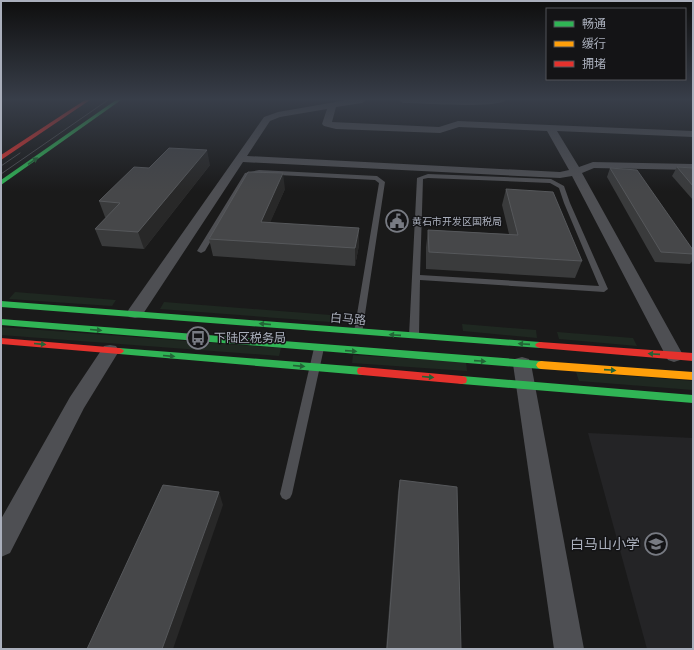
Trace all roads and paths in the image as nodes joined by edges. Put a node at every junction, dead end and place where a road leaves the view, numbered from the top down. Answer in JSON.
{"nodes":[{"id":1,"x":42,"y":130,"type":"edge"},
{"id":2,"x":76,"y":130,"type":"edge"},
{"id":3,"x":260,"y":130,"type":"edge"},
{"id":4,"x":551,"y":130,"type":"edge"},
{"id":5,"x":606,"y":130,"type":"edge"},
{"id":6,"x":693,"y":134,"type":"edge"},
{"id":7,"x":1,"y":158,"type":"edge"},
{"id":8,"x":240,"y":160,"type":"junction"},
{"id":9,"x":693,"y":167,"type":"edge"},
{"id":10,"x":576,"y":172,"type":"junction"},
{"id":11,"x":1,"y":183,"type":"edge"},
{"id":12,"x":201,"y":251,"type":"dead end"},
{"id":13,"x":416,"y":277,"type":"junction"},
{"id":14,"x":1,"y":304,"type":"edge"},
{"id":15,"x":135,"y":313,"type":"junction"},
{"id":16,"x":1,"y":322,"type":"edge"},
{"id":17,"x":360,"y":332,"type":"junction"},
{"id":18,"x":414,"y":336,"type":"junction"},
{"id":19,"x":1,"y":341,"type":"edge"},
{"id":20,"x":319,"y":348,"type":"junction"},
{"id":21,"x":110,"y":351,"type":"junction"},
{"id":22,"x":674,"y":355,"type":"junction"},
{"id":23,"x":693,"y":357,"type":"edge"},
{"id":24,"x":314,"y":368,"type":"junction"},
{"id":25,"x":523,"y":374,"type":"junction"},
{"id":26,"x":693,"y":376,"type":"edge"},
{"id":27,"x":693,"y":399,"type":"edge"},
{"id":28,"x":286,"y":494,"type":"dead end"},
{"id":29,"x":1,"y":544,"type":"edge"},
{"id":30,"x":569,"y":649,"type":"edge"}],
"edges":[{"from":1,"to":7,"type":"street"},
{"from":11,"to":2,"type":"street","one_way":true},
{"from":3,"to":8,"type":"street"},
{"from":4,"to":10,"type":"street"},
{"from":5,"to":6,"type":"street"},
{"from":8,"to":10,"type":"street"},
{"from":8,"to":15,"type":"street"},
{"from":9,"to":10,"type":"street"},
{"from":10,"to":22,"type":"street"},
{"from":12,"to":17,"type":"lane"},
{"from":13,"to":13,"type":"lane"},
{"from":13,"to":18,"type":"lane"},
{"from":14,"to":15,"type":"street","name":"白马路"},
{"from":17,"to":15,"type":"street","name":"白马路","one_way":true},
{"from":16,"to":20,"type":"street","one_way":true},
{"from":18,"to":17,"type":"street","name":"白马路","one_way":true},
{"from":22,"to":18,"type":"street","name":"白马路","one_way":true},
{"from":19,"to":21,"type":"street","one_way":true},
{"from":20,"to":24,"type":"lane"},
{"from":20,"to":25,"type":"street","one_way":true},
{"from":21,"to":24,"type":"street","one_way":true},
{"from":21,"to":29,"type":"street"},
{"from":22,"to":23,"type":"street","name":"白马路"},
{"from":24,"to":25,"type":"street","one_way":true},
{"from":24,"to":28,"type":"lane"},
{"from":25,"to":26,"type":"street","one_way":true},
{"from":25,"to":27,"type":"street"},
{"from":25,"to":30,"type":"street"}]}
